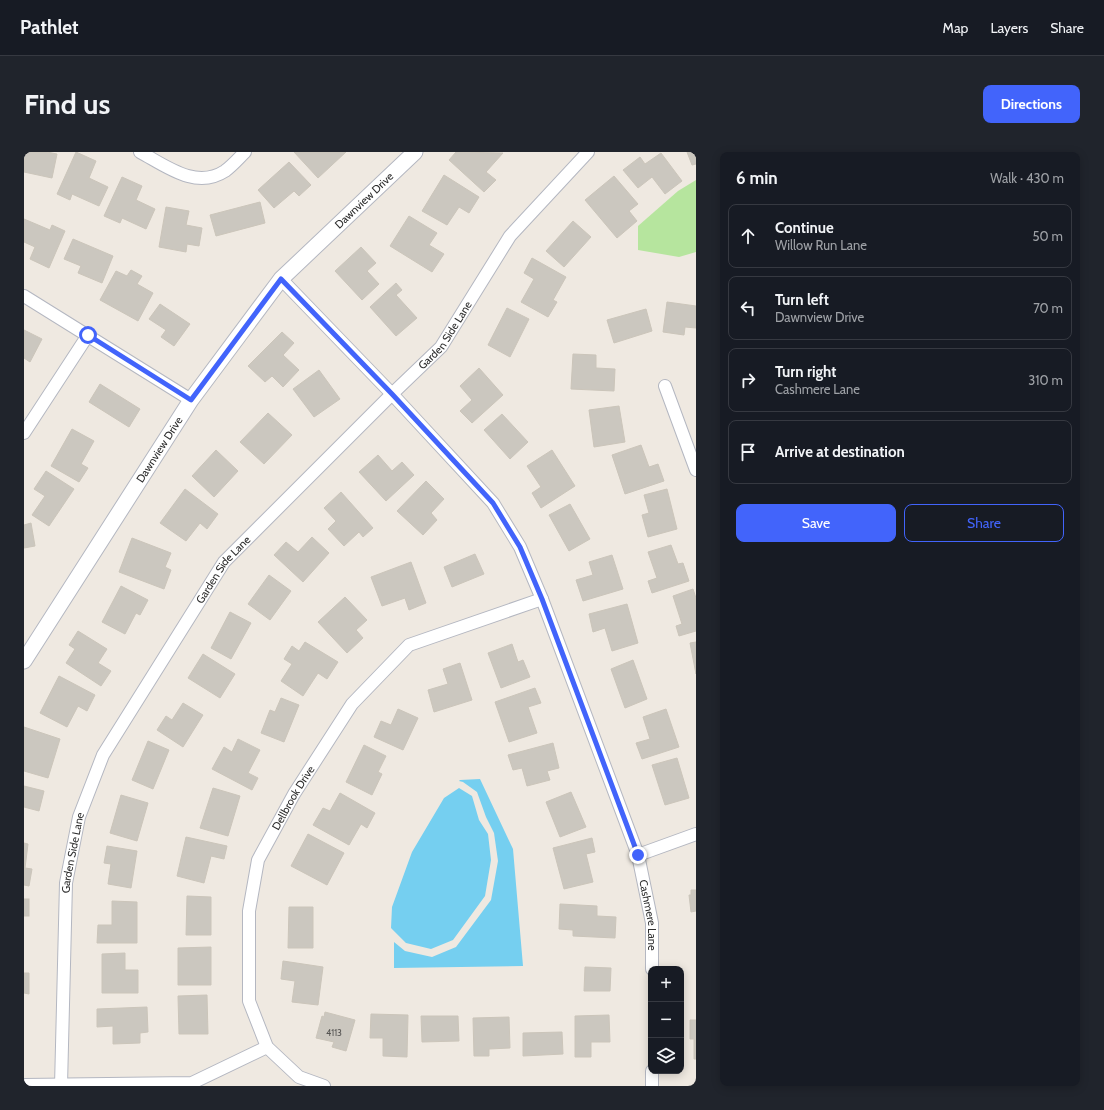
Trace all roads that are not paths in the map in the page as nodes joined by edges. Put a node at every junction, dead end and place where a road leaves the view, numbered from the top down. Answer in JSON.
{"nodes":[{"id":1,"x":140,"y":152,"type":"edge"},
{"id":2,"x":245,"y":152,"type":"edge"},
{"id":3,"x":415,"y":152,"type":"edge"},
{"id":4,"x":588,"y":152,"type":"edge"},
{"id":5,"x":281,"y":279,"type":"junction"},
{"id":6,"x":24,"y":296,"type":"edge"},
{"id":7,"x":88,"y":335,"type":"junction"},
{"id":8,"x":665,"y":386,"type":"dead end"},
{"id":9,"x":392,"y":394,"type":"junction"},
{"id":10,"x":191,"y":400,"type":"junction"},
{"id":11,"x":24,"y":433,"type":"edge"},
{"id":12,"x":691,"y":442,"type":"edge"},
{"id":13,"x":696,"y":470,"type":"edge"},
{"id":14,"x":542,"y":599,"type":"junction"},
{"id":15,"x":24,"y":661,"type":"edge"},
{"id":16,"x":696,"y":834,"type":"edge"},
{"id":17,"x":638,"y":855,"type":"junction"},
{"id":18,"x":652,"y":966,"type":"edge"},
{"id":19,"x":267,"y":1047,"type":"junction"},
{"id":20,"x":652,"y":1074,"type":"edge"},
{"id":21,"x":24,"y":1086,"type":"edge"},
{"id":22,"x":61,"y":1086,"type":"edge"},
{"id":23,"x":324,"y":1086,"type":"edge"},
{"id":24,"x":652,"y":1086,"type":"edge"}],
"edges":[{"from":1,"to":2,"type":"street"},
{"from":3,"to":5,"type":"street","name":"Dawnview Drive"},
{"from":4,"to":9,"type":"street","name":"Garden Side Lane"},
{"from":5,"to":9,"type":"street","name":"Cashmere Lane"},
{"from":5,"to":10,"type":"street","name":"Dawnview Drive"},
{"from":6,"to":7,"type":"street"},
{"from":7,"to":10,"type":"street"},
{"from":7,"to":11,"type":"street"},
{"from":8,"to":12,"type":"street"},
{"from":9,"to":14,"type":"street","name":"Cashmere Lane"},
{"from":9,"to":22,"type":"street","name":"Garden Side Lane"},
{"from":10,"to":15,"type":"street","name":"Dawnview Drive"},
{"from":12,"to":13,"type":"street"},
{"from":14,"to":17,"type":"street","name":"Cashmere Lane"},
{"from":14,"to":19,"type":"street","name":"Dellbrook Drive"},
{"from":16,"to":17,"type":"street"},
{"from":17,"to":18,"type":"street","name":"Cashmere Lane"},
{"from":19,"to":22,"type":"street"},
{"from":19,"to":23,"type":"street","name":"Dellbrook Drive"},
{"from":20,"to":24,"type":"street"},
{"from":21,"to":22,"type":"street"}]}
